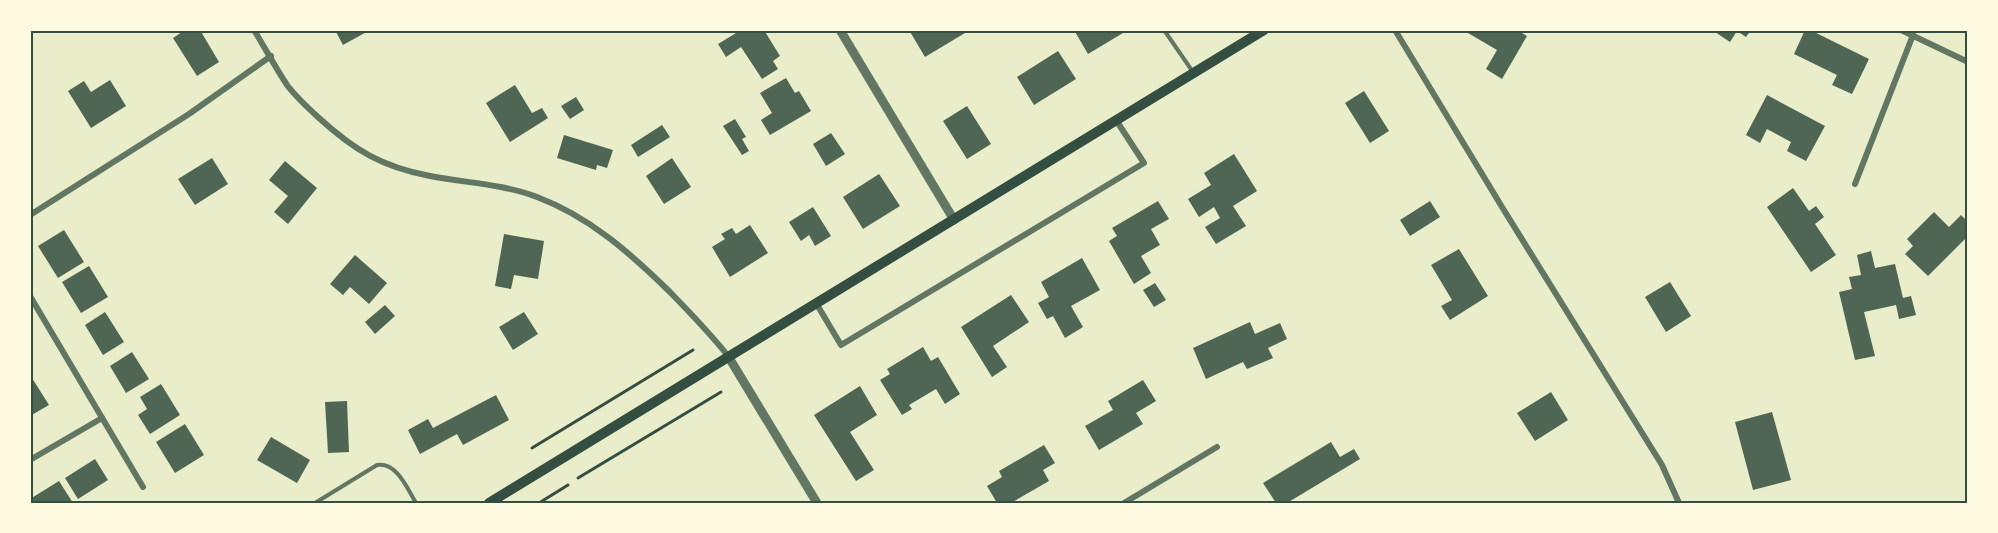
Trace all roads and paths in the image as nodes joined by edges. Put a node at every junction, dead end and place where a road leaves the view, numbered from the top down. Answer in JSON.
{"nodes":[{"id":1,"x":254,"y":30,"type":"edge"},
{"id":2,"x":840,"y":30,"type":"edge"},
{"id":3,"x":1164,"y":30,"type":"edge"},
{"id":4,"x":1264,"y":30,"type":"edge"},
{"id":5,"x":1395,"y":30,"type":"edge"},
{"id":6,"x":1901,"y":30,"type":"edge"},
{"id":7,"x":1913,"y":35,"type":"junction"},
{"id":8,"x":271,"y":56,"type":"junction"},
{"id":9,"x":1968,"y":62,"type":"edge"},
{"id":10,"x":1193,"y":73,"type":"junction"},
{"id":11,"x":1116,"y":120,"type":"junction"},
{"id":12,"x":1856,"y":184,"type":"dead end"},
{"id":13,"x":30,"y":215,"type":"edge"},
{"id":14,"x":954,"y":220,"type":"junction"},
{"id":15,"x":30,"y":296,"type":"edge"},
{"id":16,"x":816,"y":303,"type":"junction"},
{"id":17,"x":693,"y":350,"type":"dead end"},
{"id":18,"x":728,"y":356,"type":"junction"},
{"id":19,"x":721,"y":392,"type":"dead end"},
{"id":20,"x":102,"y":418,"type":"junction"},
{"id":21,"x":1217,"y":447,"type":"dead end"},
{"id":22,"x":532,"y":448,"type":"dead end"},
{"id":23,"x":30,"y":460,"type":"edge"},
{"id":24,"x":578,"y":478,"type":"dead end"},
{"id":25,"x":568,"y":485,"type":"dead end"},
{"id":26,"x":143,"y":487,"type":"dead end"},
{"id":27,"x":315,"y":503,"type":"edge"},
{"id":28,"x":416,"y":503,"type":"edge"},
{"id":29,"x":489,"y":503,"type":"edge"},
{"id":30,"x":539,"y":503,"type":"edge"},
{"id":31,"x":818,"y":503,"type":"edge"},
{"id":32,"x":1124,"y":503,"type":"edge"},
{"id":33,"x":1679,"y":503,"type":"edge"}],
"edges":[{"from":1,"to":8,"type":"street"},
{"from":2,"to":14,"type":"street"},
{"from":3,"to":10,"type":"lane"},
{"from":4,"to":10,"type":"main road"},
{"from":5,"to":33,"type":"street"},
{"from":6,"to":7,"type":"street"},
{"from":7,"to":9,"type":"street"},
{"from":7,"to":12,"type":"street"},
{"from":8,"to":13,"type":"street"},
{"from":8,"to":18,"type":"street"},
{"from":10,"to":11,"type":"main road"},
{"from":11,"to":14,"type":"main road"},
{"from":11,"to":16,"type":"street"},
{"from":14,"to":16,"type":"main road"},
{"from":15,"to":20,"type":"street"},
{"from":16,"to":18,"type":"main road"},
{"from":17,"to":22,"type":"path"},
{"from":18,"to":29,"type":"main road"},
{"from":18,"to":31,"type":"street"},
{"from":19,"to":24,"type":"path"},
{"from":20,"to":23,"type":"street"},
{"from":20,"to":26,"type":"street"},
{"from":21,"to":32,"type":"street"},
{"from":25,"to":30,"type":"path"},
{"from":27,"to":28,"type":"lane"}]}
